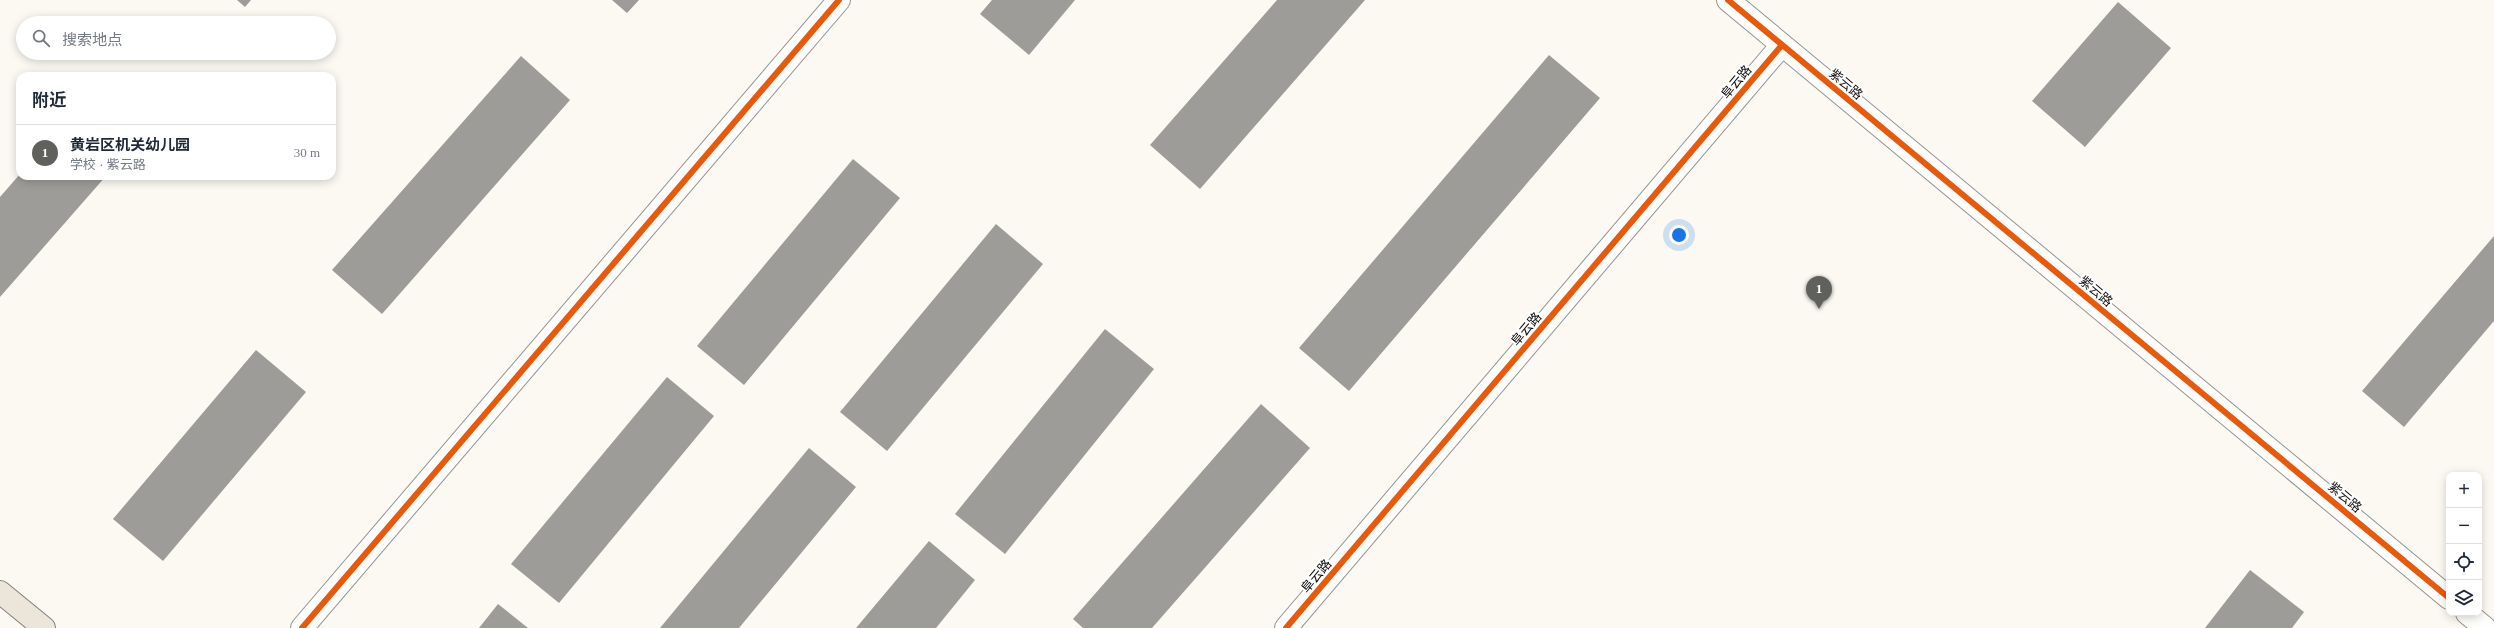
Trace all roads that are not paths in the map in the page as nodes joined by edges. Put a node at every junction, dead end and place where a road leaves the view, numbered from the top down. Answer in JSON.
{"nodes":[{"id":1,"x":839,"y":0,"type":"edge"},
{"id":2,"x":1728,"y":0,"type":"edge"},
{"id":3,"x":1782,"y":45,"type":"junction"},
{"id":4,"x":0,"y":592,"type":"edge"},
{"id":5,"x":2446,"y":596,"type":"edge"},
{"id":6,"x":2471,"y":616,"type":"edge"},
{"id":7,"x":44,"y":628,"type":"edge"},
{"id":8,"x":302,"y":628,"type":"edge"},
{"id":9,"x":1286,"y":628,"type":"edge"},
{"id":10,"x":2485,"y":628,"type":"edge"}],
"edges":[{"from":1,"to":8,"type":"street"},
{"from":2,"to":3,"type":"street","name":"紫云路"},
{"from":3,"to":5,"type":"street","name":"紫云路"},
{"from":3,"to":9,"type":"street","name":"阜云路"},
{"from":4,"to":7,"type":"main road"},
{"from":6,"to":10,"type":"street"}]}
